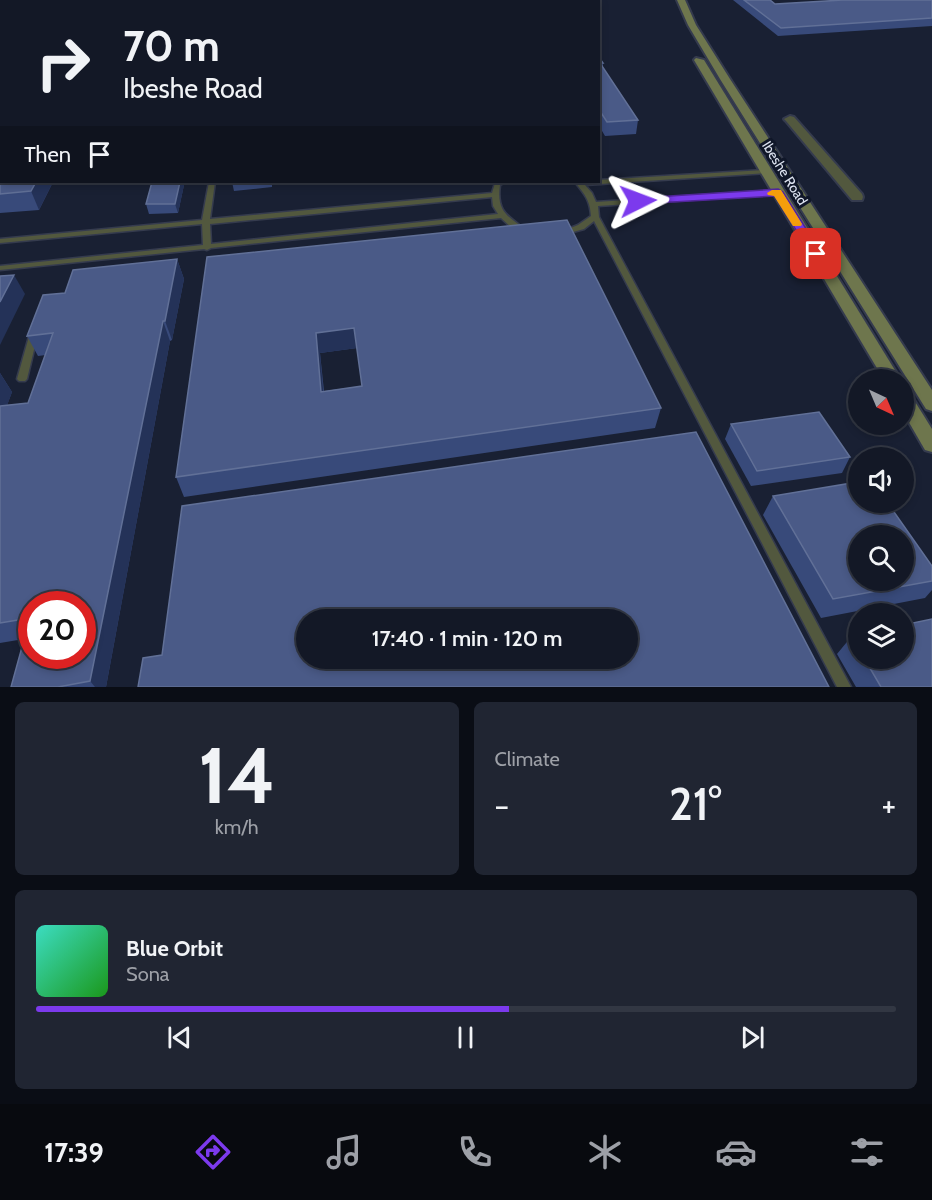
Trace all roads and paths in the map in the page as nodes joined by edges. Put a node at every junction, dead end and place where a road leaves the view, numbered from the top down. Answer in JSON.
{"nodes":[{"id":1,"x":670,"y":0,"type":"edge"},
{"id":2,"x":681,"y":0,"type":"edge"},
{"id":3,"x":790,"y":119,"type":"dead end"},
{"id":4,"x":765,"y":172,"type":"junction"},
{"id":5,"x":600,"y":181,"type":"edge"},
{"id":6,"x":212,"y":183,"type":"edge"},
{"id":7,"x":500,"y":183,"type":"edge"},
{"id":8,"x":580,"y":183,"type":"edge"},
{"id":9,"x":778,"y":192,"type":"junction"},
{"id":10,"x":494,"y":195,"type":"junction"},
{"id":11,"x":857,"y":197,"type":"dead end"},
{"id":12,"x":595,"y":204,"type":"junction"},
{"id":13,"x":500,"y":216,"type":"junction"},
{"id":14,"x":595,"y":217,"type":"junction"},
{"id":15,"x":206,"y":221,"type":"junction"},
{"id":16,"x":526,"y":232,"type":"edge"},
{"id":17,"x":553,"y":234,"type":"edge"},
{"id":18,"x":0,"y":241,"type":"edge"},
{"id":19,"x":207,"y":248,"type":"junction"},
{"id":20,"x":107,"y":258,"type":"junction"},
{"id":21,"x":98,"y":266,"type":"edge"},
{"id":22,"x":0,"y":268,"type":"edge"},
{"id":23,"x":38,"y":319,"type":"edge"},
{"id":24,"x":886,"y":369,"type":"edge"},
{"id":25,"x":22,"y":379,"type":"dead end"},
{"id":26,"x":932,"y":404,"type":"edge"},
{"id":27,"x":914,"y":415,"type":"edge"},
{"id":28,"x":932,"y":445,"type":"edge"},
{"id":29,"x":844,"y":687,"type":"edge"}],
"edges":[{"from":1,"to":4,"type":"main road","name":"Ibeshe Road"},
{"from":2,"to":26,"type":"main road","name":"Ibeshe Road"},
{"from":3,"to":11,"type":"street"},
{"from":4,"to":5,"type":"lane"},
{"from":4,"to":9,"type":"main road","name":"Ibeshe Road"},
{"from":6,"to":15,"type":"lane"},
{"from":7,"to":10,"type":"lane"},
{"from":8,"to":12,"type":"lane"},
{"from":9,"to":12,"type":"lane"},
{"from":9,"to":24,"type":"main road","name":"Ibeshe Road"},
{"from":10,"to":13,"type":"lane"},
{"from":10,"to":15,"type":"lane"},
{"from":12,"to":14,"type":"lane"},
{"from":13,"to":16,"type":"lane"},
{"from":13,"to":19,"type":"lane"},
{"from":14,"to":17,"type":"lane"},
{"from":14,"to":29,"type":"lane"},
{"from":15,"to":18,"type":"lane"},
{"from":15,"to":19,"type":"lane"},
{"from":19,"to":20,"type":"lane"},
{"from":20,"to":21,"type":"lane"},
{"from":20,"to":22,"type":"lane"},
{"from":23,"to":25,"type":"lane"},
{"from":27,"to":28,"type":"main road"}]}
